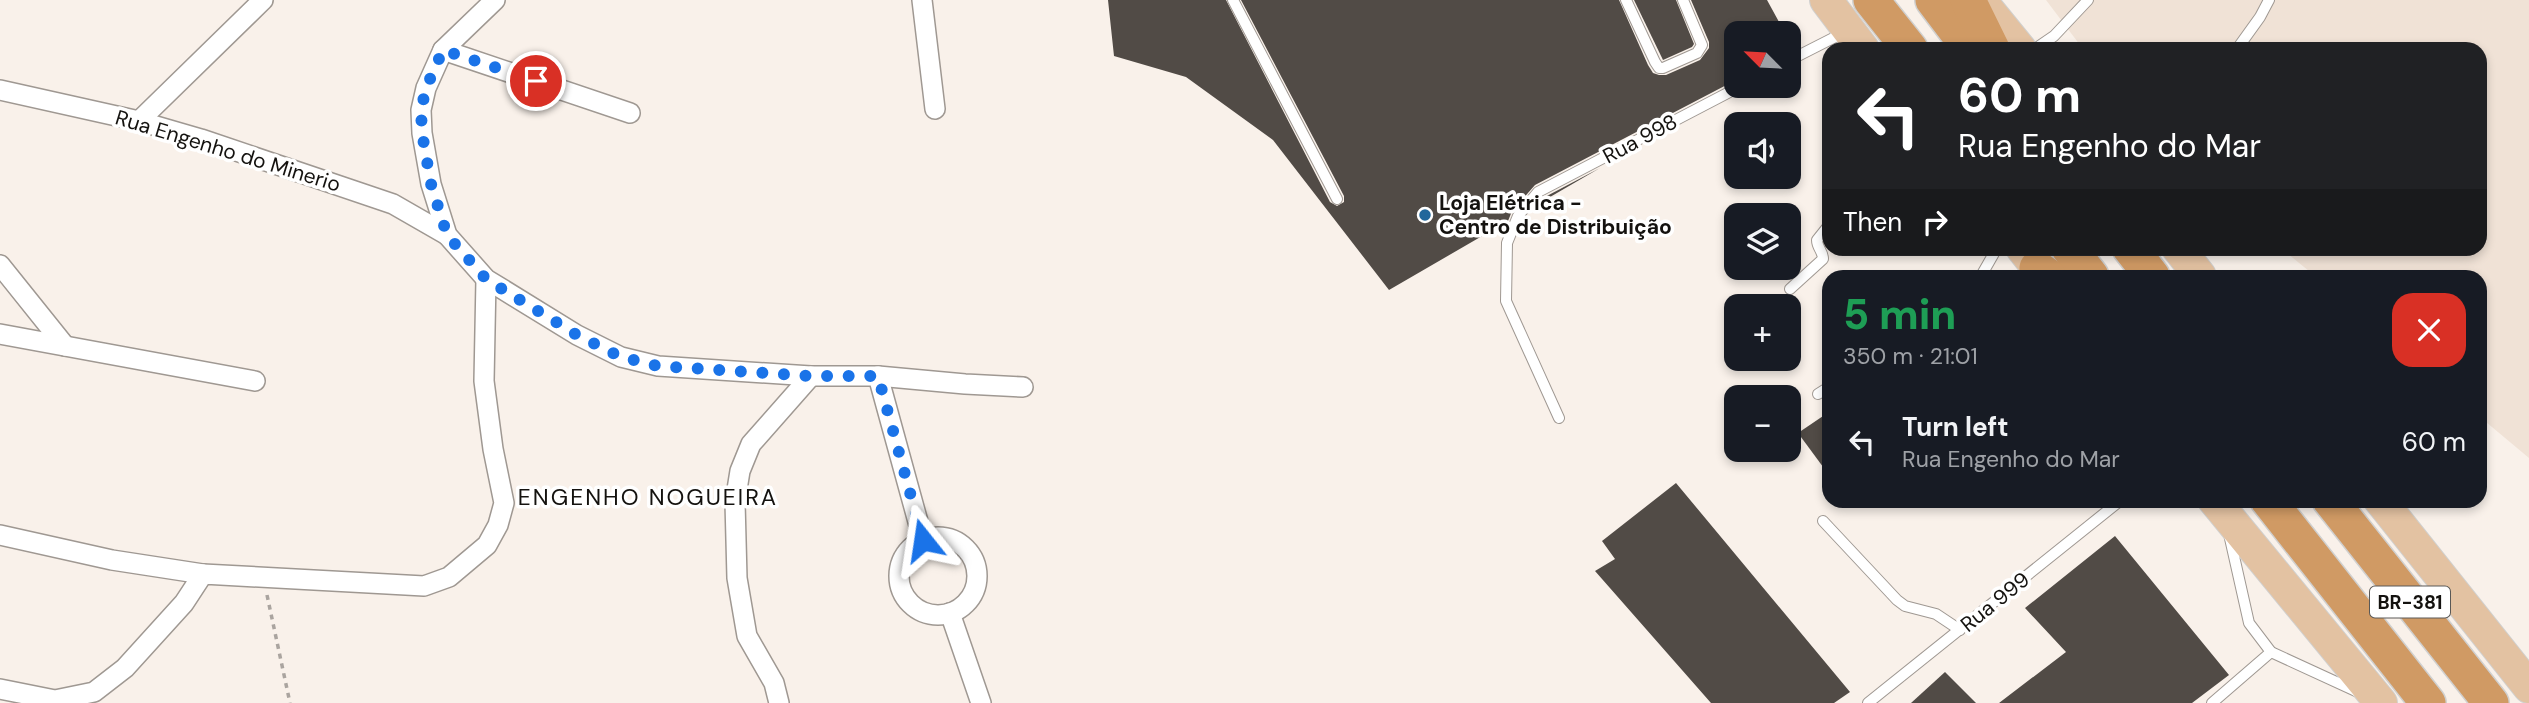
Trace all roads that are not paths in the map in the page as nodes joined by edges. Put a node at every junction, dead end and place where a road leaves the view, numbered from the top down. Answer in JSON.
{"nodes":[{"id":1,"x":263,"y":0,"type":"edge"},
{"id":2,"x":495,"y":0,"type":"edge"},
{"id":3,"x":922,"y":0,"type":"edge"},
{"id":4,"x":1233,"y":0,"type":"edge"},
{"id":5,"x":1626,"y":0,"type":"edge"},
{"id":6,"x":1683,"y":0,"type":"edge"},
{"id":7,"x":1871,"y":0,"type":"edge"},
{"id":8,"x":1933,"y":0,"type":"edge"},
{"id":9,"x":1968,"y":0,"type":"edge"},
{"id":10,"x":1980,"y":0,"type":"edge"},
{"id":11,"x":2088,"y":0,"type":"edge"},
{"id":12,"x":2269,"y":0,"type":"edge"},
{"id":13,"x":1836,"y":17,"type":"edge"},
{"id":14,"x":1904,"y":42,"type":"edge"},
{"id":15,"x":1965,"y":42,"type":"edge"},
{"id":16,"x":1989,"y":42,"type":"edge"},
{"id":17,"x":2014,"y":42,"type":"edge"},
{"id":18,"x":2045,"y":42,"type":"edge"},
{"id":19,"x":2242,"y":42,"type":"edge"},
{"id":20,"x":1801,"y":49,"type":"edge"},
{"id":21,"x":443,"y":50,"type":"junction"},
{"id":22,"x":0,"y":90,"type":"edge"},
{"id":23,"x":1724,"y":95,"type":"edge"},
{"id":24,"x":935,"y":109,"type":"dead end"},
{"id":25,"x":630,"y":113,"type":"dead end"},
{"id":26,"x":139,"y":121,"type":"junction"},
{"id":27,"x":1337,"y":199,"type":"dead end"},
{"id":28,"x":1822,"y":234,"type":"edge"},
{"id":29,"x":447,"y":235,"type":"junction"},
{"id":30,"x":1822,"y":253,"type":"edge"},
{"id":31,"x":1823,"y":256,"type":"edge"},
{"id":32,"x":2075,"y":256,"type":"edge"},
{"id":33,"x":2136,"y":256,"type":"edge"},
{"id":34,"x":2184,"y":256,"type":"edge"},
{"id":35,"x":0,"y":265,"type":"edge"},
{"id":36,"x":2086,"y":270,"type":"edge"},
{"id":37,"x":2147,"y":270,"type":"edge"},
{"id":38,"x":2195,"y":270,"type":"edge"},
{"id":39,"x":486,"y":279,"type":"junction"},
{"id":40,"x":1790,"y":289,"type":"dead end"},
{"id":41,"x":0,"y":334,"type":"edge"},
{"id":42,"x":65,"y":346,"type":"junction"},
{"id":43,"x":811,"y":376,"type":"junction"},
{"id":44,"x":878,"y":376,"type":"junction"},
{"id":45,"x":255,"y":381,"type":"dead end"},
{"id":46,"x":1023,"y":387,"type":"dead end"},
{"id":47,"x":1822,"y":391,"type":"edge"},
{"id":48,"x":1818,"y":394,"type":"dead end"},
{"id":49,"x":1559,"y":418,"type":"dead end"},
{"id":50,"x":2111,"y":508,"type":"edge"},
{"id":51,"x":2219,"y":508,"type":"edge"},
{"id":52,"x":2220,"y":508,"type":"edge"},
{"id":53,"x":2274,"y":508,"type":"edge"},
{"id":54,"x":2336,"y":508,"type":"edge"},
{"id":55,"x":2386,"y":508,"type":"edge"},
{"id":56,"x":1823,"y":522,"type":"dead end"},
{"id":57,"x":0,"y":535,"type":"edge"},
{"id":58,"x":923,"y":540,"type":"junction"},
{"id":59,"x":203,"y":574,"type":"junction"},
{"id":60,"x":950,"y":613,"type":"junction"},
{"id":61,"x":1960,"y":630,"type":"junction"},
{"id":62,"x":2271,"y":652,"type":"junction"},
{"id":63,"x":2529,"y":687,"type":"edge"},
{"id":64,"x":0,"y":689,"type":"edge"},
{"id":65,"x":779,"y":703,"type":"edge"},
{"id":66,"x":981,"y":703,"type":"edge"},
{"id":67,"x":1868,"y":703,"type":"edge"},
{"id":68,"x":2212,"y":703,"type":"edge"},
{"id":69,"x":2381,"y":703,"type":"edge"},
{"id":70,"x":2428,"y":703,"type":"edge"},
{"id":71,"x":2491,"y":703,"type":"edge"}],
"edges":[{"from":1,"to":26,"type":"street"},
{"from":2,"to":21,"type":"street"},
{"from":3,"to":24,"type":"street"},
{"from":4,"to":27,"type":"lane"},
{"from":5,"to":6,"type":"lane"},
{"from":7,"to":14,"type":"highway"},
{"from":8,"to":15,"type":"highway"},
{"from":9,"to":16,"type":"highway"},
{"from":10,"to":17,"type":"main road"},
{"from":11,"to":18,"type":"lane"},
{"from":12,"to":19,"type":"lane"},
{"from":13,"to":20,"type":"lane"},
{"from":21,"to":25,"type":"street"},
{"from":21,"to":29,"type":"street"},
{"from":22,"to":26,"type":"street","name":"Rua Engenho do Minerio"},
{"from":23,"to":49,"type":"lane","name":"Rua 998"},
{"from":26,"to":29,"type":"street","name":"Rua Engenho do Minerio"},
{"from":28,"to":30,"type":"lane"},
{"from":29,"to":39,"type":"street"},
{"from":31,"to":40,"type":"lane"},
{"from":32,"to":36,"type":"highway"},
{"from":33,"to":37,"type":"highway"},
{"from":34,"to":38,"type":"main road"},
{"from":35,"to":42,"type":"street"},
{"from":39,"to":43,"type":"street"},
{"from":39,"to":59,"type":"street"},
{"from":41,"to":42,"type":"street"},
{"from":42,"to":45,"type":"street"},
{"from":43,"to":44,"type":"street"},
{"from":43,"to":65,"type":"street"},
{"from":44,"to":46,"type":"street"},
{"from":44,"to":58,"type":"street"},
{"from":47,"to":48,"type":"lane"},
{"from":50,"to":61,"type":"lane","name":"Rua 999"},
{"from":51,"to":62,"type":"lane"},
{"from":52,"to":69,"type":"main road"},
{"from":53,"to":70,"type":"highway","number":"BR-381"},
{"from":54,"to":71,"type":"highway","number":"BR-381"},
{"from":55,"to":63,"type":"main road"},
{"from":56,"to":61,"type":"lane"},
{"from":57,"to":59,"type":"street"},
{"from":58,"to":60,"type":"street"},
{"from":58,"to":60,"type":"street"},
{"from":59,"to":64,"type":"street"},
{"from":60,"to":66,"type":"street"},
{"from":61,"to":67,"type":"lane","name":"Rua 999"},
{"from":62,"to":68,"type":"lane"},
{"from":62,"to":69,"type":"lane"}]}
